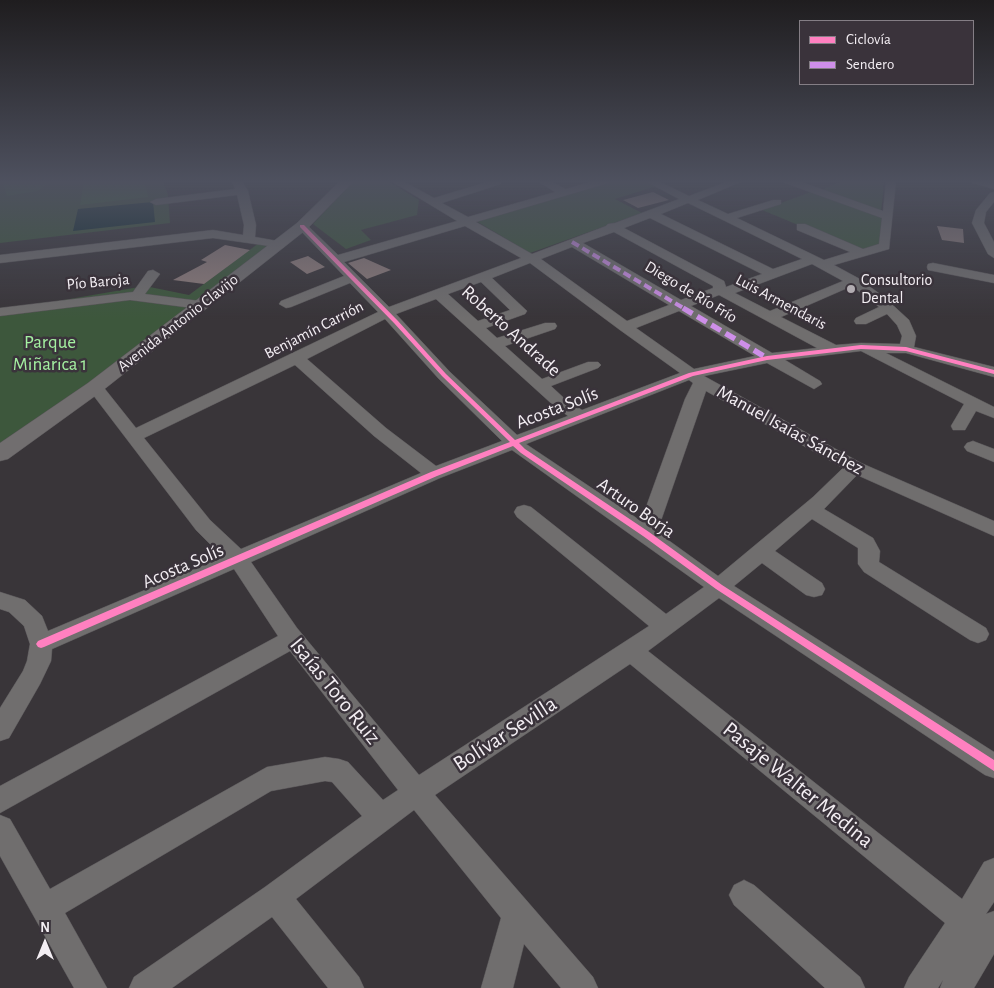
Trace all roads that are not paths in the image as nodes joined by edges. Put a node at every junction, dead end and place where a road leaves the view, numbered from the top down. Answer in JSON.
{"nodes":[{"id":1,"x":250,"y":227,"type":"edge"},
{"id":2,"x":301,"y":227,"type":"edge"},
{"id":3,"x":303,"y":227,"type":"edge"},
{"id":4,"x":443,"y":227,"type":"edge"},
{"id":5,"x":478,"y":227,"type":"edge"},
{"id":6,"x":609,"y":227,"type":"edge"},
{"id":7,"x":614,"y":227,"type":"edge"},
{"id":8,"x":678,"y":227,"type":"edge"},
{"id":9,"x":746,"y":227,"type":"edge"},
{"id":10,"x":801,"y":227,"type":"dead end"},
{"id":11,"x":887,"y":227,"type":"edge"},
{"id":12,"x":980,"y":227,"type":"edge"},
{"id":13,"x":67,"y":238,"type":"dead end"},
{"id":14,"x":249,"y":240,"type":"junction"},
{"id":15,"x":572,"y":242,"type":"junction"},
{"id":16,"x":279,"y":244,"type":"junction"},
{"id":17,"x":64,"y":251,"type":"junction"},
{"id":18,"x":862,"y":253,"type":"junction"},
{"id":19,"x":994,"y":254,"type":"edge"},
{"id":20,"x":530,"y":258,"type":"junction"},
{"id":21,"x":0,"y":259,"type":"edge"},
{"id":22,"x":336,"y":260,"type":"junction"},
{"id":23,"x":818,"y":262,"type":"junction"},
{"id":24,"x":933,"y":267,"type":"dead end"},
{"id":25,"x":153,"y":274,"type":"dead end"},
{"id":26,"x":772,"y":274,"type":"junction"},
{"id":27,"x":482,"y":276,"type":"junction"},
{"id":28,"x":353,"y":278,"type":"junction"},
{"id":29,"x":994,"y":279,"type":"edge"},
{"id":30,"x":852,"y":281,"type":"junction"},
{"id":31,"x":723,"y":291,"type":"junction"},
{"id":32,"x":438,"y":293,"type":"junction"},
{"id":33,"x":137,"y":296,"type":"junction"},
{"id":34,"x":286,"y":304,"type":"dead end"},
{"id":35,"x":200,"y":305,"type":"junction"},
{"id":36,"x":681,"y":305,"type":"junction"},
{"id":37,"x":889,"y":308,"type":"junction"},
{"id":38,"x":0,"y":312,"type":"edge"},
{"id":39,"x":387,"y":312,"type":"junction"},
{"id":40,"x":770,"y":316,"type":"junction"},
{"id":41,"x":861,"y":321,"type":"dead end"},
{"id":42,"x":550,"y":326,"type":"dead end"},
{"id":43,"x":476,"y":327,"type":"junction"},
{"id":44,"x":625,"y":327,"type":"junction"},
{"id":45,"x":494,"y":344,"type":"junction"},
{"id":46,"x":861,"y":347,"type":"junction"},
{"id":47,"x":906,"y":349,"type":"junction"},
{"id":48,"x":833,"y":350,"type":"junction"},
{"id":49,"x":298,"y":358,"type":"junction"},
{"id":50,"x":767,"y":358,"type":"junction"},
{"id":51,"x":593,"y":365,"type":"dead end"},
{"id":52,"x":994,"y":372,"type":"edge"},
{"id":53,"x":696,"y":378,"type":"junction"},
{"id":54,"x":814,"y":384,"type":"dead end"},
{"id":55,"x":540,"y":385,"type":"junction"},
{"id":56,"x":96,"y":387,"type":"junction"},
{"id":57,"x":972,"y":404,"type":"junction"},
{"id":58,"x":994,"y":413,"type":"edge"},
{"id":59,"x":581,"y":416,"type":"junction"},
{"id":60,"x":959,"y":426,"type":"dead end"},
{"id":61,"x":134,"y":436,"type":"junction"},
{"id":62,"x":513,"y":442,"type":"junction"},
{"id":63,"x":973,"y":446,"type":"dead end"},
{"id":64,"x":0,"y":454,"type":"edge"},
{"id":65,"x":994,"y":456,"type":"edge"},
{"id":66,"x":855,"y":468,"type":"junction"},
{"id":67,"x":434,"y":474,"type":"junction"},
{"id":68,"x":811,"y":510,"type":"junction"},
{"id":69,"x":524,"y":512,"type":"dead end"},
{"id":70,"x":994,"y":529,"type":"edge"},
{"id":71,"x":646,"y":534,"type":"junction"},
{"id":72,"x":763,"y":553,"type":"junction"},
{"id":73,"x":239,"y":560,"type":"junction"},
{"id":74,"x":719,"y":587,"type":"junction"},
{"id":75,"x":814,"y":589,"type":"dead end"},
{"id":76,"x":0,"y":600,"type":"edge"},
{"id":77,"x":665,"y":626,"type":"junction"},
{"id":78,"x":978,"y":634,"type":"dead end"},
{"id":79,"x":292,"y":639,"type":"junction"},
{"id":80,"x":41,"y":644,"type":"junction"},
{"id":81,"x":631,"y":650,"type":"junction"},
{"id":82,"x":0,"y":730,"type":"edge"},
{"id":83,"x":994,"y":766,"type":"edge"},
{"id":84,"x":416,"y":792,"type":"junction"},
{"id":85,"x":0,"y":800,"type":"edge"},
{"id":86,"x":382,"y":818,"type":"junction"},
{"id":87,"x":0,"y":829,"type":"edge"},
{"id":88,"x":994,"y":872,"type":"edge"},
{"id":89,"x":744,"y":895,"type":"dead end"},
{"id":90,"x":275,"y":897,"type":"junction"},
{"id":91,"x":45,"y":908,"type":"junction"},
{"id":92,"x":518,"y":914,"type":"junction"},
{"id":93,"x":965,"y":920,"type":"junction"},
{"id":94,"x":994,"y":926,"type":"edge"},
{"id":95,"x":92,"y":988,"type":"edge"},
{"id":96,"x":145,"y":988,"type":"edge"},
{"id":97,"x":348,"y":988,"type":"edge"},
{"id":98,"x":498,"y":988,"type":"edge"},
{"id":99,"x":582,"y":988,"type":"edge"},
{"id":100,"x":849,"y":988,"type":"edge"},
{"id":101,"x":920,"y":988,"type":"edge"},
{"id":102,"x":956,"y":988,"type":"edge"}],
"edges":[{"from":1,"to":14,"type":"street"},
{"from":2,"to":16,"type":"main road","name":"Avenida Antonio Clavijo"},
{"from":3,"to":22,"type":"street","name":"Arturo Borja"},
{"from":4,"to":22,"type":"street"},
{"from":5,"to":20,"type":"street","name":"Manuel Isaías Sánchez"},
{"from":6,"to":15,"type":"street","name":"Benjamín Carrión"},
{"from":7,"to":31,"type":"street","name":"Luis Armendaris"},
{"from":8,"to":26,"type":"street"},
{"from":9,"to":23,"type":"street"},
{"from":10,"to":18,"type":"street"},
{"from":11,"to":18,"type":"street"},
{"from":12,"to":19,"type":"street"},
{"from":13,"to":17,"type":"street"},
{"from":14,"to":16,"type":"street"},
{"from":14,"to":17,"type":"street"},
{"from":15,"to":20,"type":"street","name":"Benjamín Carrión"},
{"from":15,"to":36,"type":"street","name":"Diego de Río Frío"},
{"from":16,"to":35,"type":"main road","name":"Avenida Antonio Clavijo"},
{"from":17,"to":21,"type":"street"},
{"from":18,"to":23,"type":"street"},
{"from":20,"to":27,"type":"street","name":"Benjamín Carrión"},
{"from":20,"to":44,"type":"street","name":"Manuel Isaías Sánchez"},
{"from":22,"to":28,"type":"street","name":"Arturo Borja"},
{"from":23,"to":26,"type":"street"},
{"from":23,"to":30,"type":"street"},
{"from":24,"to":29,"type":"street"},
{"from":25,"to":33,"type":"street"},
{"from":26,"to":31,"type":"street"},
{"from":27,"to":32,"type":"street","name":"Benjamín Carrión"},
{"from":27,"to":43,"type":"street"},
{"from":28,"to":34,"type":"street"},
{"from":28,"to":39,"type":"street","name":"Arturo Borja"},
{"from":30,"to":37,"type":"street"},
{"from":30,"to":40,"type":"street"},
{"from":31,"to":36,"type":"street"},
{"from":31,"to":40,"type":"street","name":"Luis Armendaris"},
{"from":32,"to":39,"type":"street","name":"Benjamín Carrión"},
{"from":32,"to":43,"type":"street","name":"Roberto Andrade"},
{"from":33,"to":35,"type":"street","name":"Pío Baroja"},
{"from":33,"to":38,"type":"street","name":"Pío Baroja"},
{"from":35,"to":56,"type":"main road","name":"Avenida Antonio Clavijo"},
{"from":36,"to":44,"type":"street"},
{"from":36,"to":50,"type":"street","name":"Diego de Río Frío"},
{"from":37,"to":41,"type":"street"},
{"from":37,"to":47,"type":"street"},
{"from":39,"to":49,"type":"street","name":"Benjamín Carrión"},
{"from":39,"to":62,"type":"street","name":"Arturo Borja"},
{"from":40,"to":48,"type":"street","name":"Luis Armendaris"},
{"from":42,"to":45,"type":"street"},
{"from":43,"to":45,"type":"street","name":"Roberto Andrade"},
{"from":44,"to":53,"type":"street","name":"Manuel Isaías Sánchez"},
{"from":45,"to":55,"type":"street","name":"Roberto Andrade"},
{"from":46,"to":47,"type":"street","name":"Acosta Solís"},
{"from":46,"to":48,"type":"street","name":"Acosta Solís"},
{"from":46,"to":57,"type":"street"},
{"from":47,"to":52,"type":"street","name":"Acosta Solís"},
{"from":48,"to":50,"type":"street","name":"Acosta Solís"},
{"from":49,"to":61,"type":"street","name":"Benjamín Carrión"},
{"from":49,"to":67,"type":"street"},
{"from":50,"to":53,"type":"street","name":"Acosta Solís"},
{"from":50,"to":54,"type":"street"},
{"from":51,"to":55,"type":"street"},
{"from":53,"to":59,"type":"street","name":"Acosta Solís"},
{"from":53,"to":66,"type":"street","name":"Manuel Isaías Sánchez"},
{"from":53,"to":71,"type":"street"},
{"from":55,"to":59,"type":"street","name":"Roberto Andrade"},
{"from":56,"to":61,"type":"street","name":"Isaías Toro Ruiz"},
{"from":56,"to":64,"type":"main road","name":"Avenida Antonio Clavijo"},
{"from":57,"to":58,"type":"street"},
{"from":57,"to":60,"type":"street"},
{"from":59,"to":62,"type":"street","name":"Acosta Solís"},
{"from":61,"to":73,"type":"street","name":"Isaías Toro Ruiz"},
{"from":62,"to":67,"type":"street","name":"Acosta Solís"},
{"from":62,"to":71,"type":"street","name":"Arturo Borja"},
{"from":63,"to":65,"type":"street"},
{"from":66,"to":68,"type":"street","name":"Bolívar Sevilla"},
{"from":66,"to":70,"type":"street","name":"Manuel Isaías Sánchez"},
{"from":67,"to":73,"type":"street","name":"Acosta Solís"},
{"from":68,"to":72,"type":"street","name":"Bolívar Sevilla"},
{"from":68,"to":78,"type":"street"},
{"from":69,"to":77,"type":"street"},
{"from":71,"to":74,"type":"street","name":"Arturo Borja"},
{"from":72,"to":74,"type":"street","name":"Bolívar Sevilla"},
{"from":72,"to":75,"type":"street"},
{"from":73,"to":79,"type":"street","name":"Isaías Toro Ruiz"},
{"from":73,"to":80,"type":"street","name":"Acosta Solís"},
{"from":74,"to":77,"type":"street","name":"Bolívar Sevilla"},
{"from":74,"to":83,"type":"street","name":"Arturo Borja"},
{"from":76,"to":80,"type":"street"},
{"from":77,"to":81,"type":"street","name":"Bolívar Sevilla"},
{"from":79,"to":84,"type":"street","name":"Isaías Toro Ruiz"},
{"from":79,"to":85,"type":"street"},
{"from":80,"to":82,"type":"street"},
{"from":81,"to":84,"type":"street","name":"Bolívar Sevilla"},
{"from":81,"to":93,"type":"street","name":"Pasaje Walter Medina"},
{"from":84,"to":86,"type":"street","name":"Bolívar Sevilla"},
{"from":84,"to":92,"type":"street","name":"Isaías Toro Ruiz"},
{"from":86,"to":90,"type":"street","name":"Bolívar Sevilla"},
{"from":86,"to":91,"type":"street"},
{"from":87,"to":91,"type":"street"},
{"from":88,"to":93,"type":"street"},
{"from":89,"to":100,"type":"street"},
{"from":90,"to":96,"type":"street","name":"Bolívar Sevilla"},
{"from":90,"to":97,"type":"street"},
{"from":91,"to":95,"type":"street"},
{"from":92,"to":98,"type":"street"},
{"from":92,"to":99,"type":"street","name":"Isaías Toro Ruiz"},
{"from":93,"to":101,"type":"street"},
{"from":94,"to":102,"type":"street"}]}
